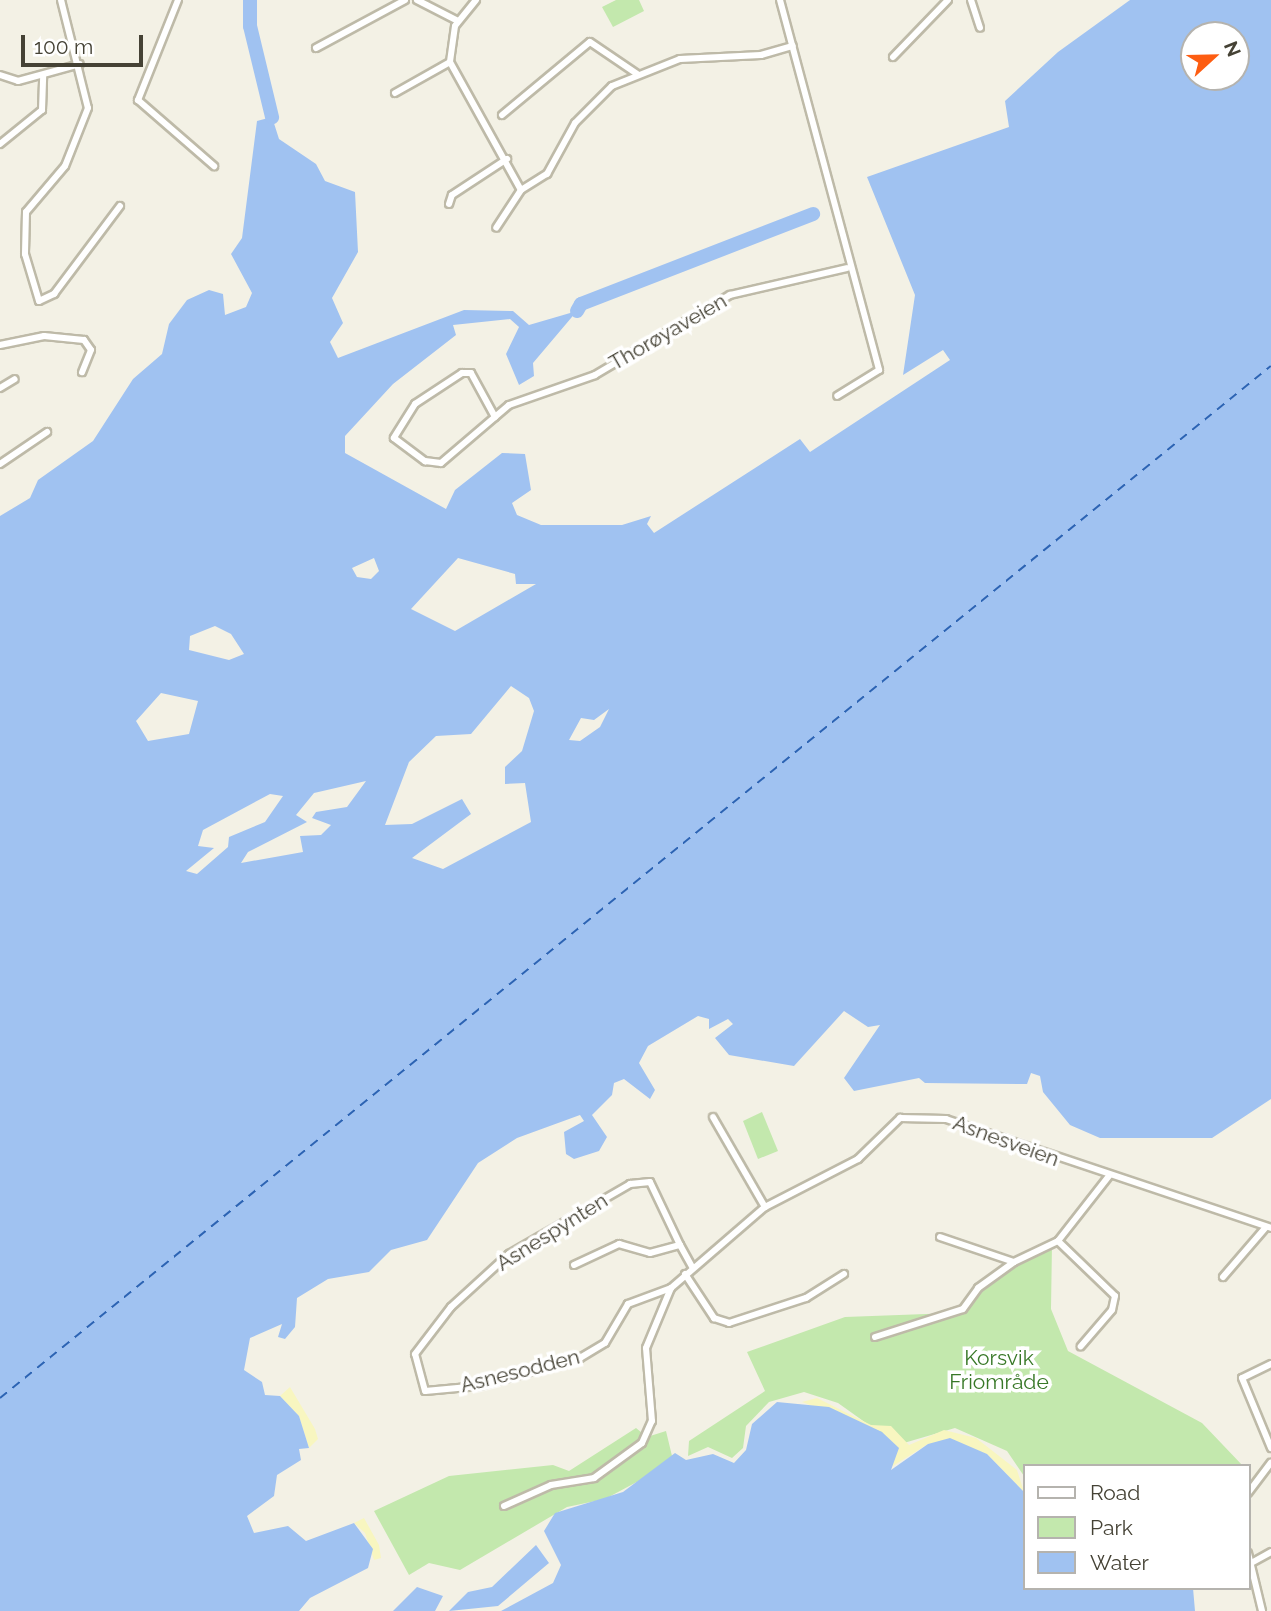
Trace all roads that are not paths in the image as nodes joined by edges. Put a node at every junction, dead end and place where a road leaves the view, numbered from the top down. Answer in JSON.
{"nodes":[{"id":1,"x":61,"y":0,"type":"edge"},
{"id":2,"x":178,"y":0,"type":"edge"},
{"id":3,"x":405,"y":0,"type":"edge"},
{"id":4,"x":417,"y":0,"type":"edge"},
{"id":5,"x":476,"y":0,"type":"edge"},
{"id":6,"x":780,"y":0,"type":"edge"},
{"id":7,"x":948,"y":0,"type":"edge"},
{"id":8,"x":971,"y":0,"type":"edge"},
{"id":9,"x":458,"y":21,"type":"junction"},
{"id":10,"x":980,"y":29,"type":"dead end"},
{"id":11,"x":793,"y":46,"type":"junction"},
{"id":12,"x":316,"y":48,"type":"dead end"},
{"id":13,"x":893,"y":57,"type":"dead end"},
{"id":14,"x":450,"y":62,"type":"junction"},
{"id":15,"x":80,"y":64,"type":"junction"},
{"id":16,"x":638,"y":74,"type":"junction"},
{"id":17,"x":0,"y":75,"type":"edge"},
{"id":18,"x":43,"y":76,"type":"junction"},
{"id":19,"x":395,"y":93,"type":"dead end"},
{"id":20,"x":502,"y":115,"type":"dead end"},
{"id":21,"x":0,"y":144,"type":"edge"},
{"id":22,"x":507,"y":159,"type":"junction"},
{"id":23,"x":215,"y":166,"type":"dead end"},
{"id":24,"x":521,"y":190,"type":"junction"},
{"id":25,"x":449,"y":204,"type":"dead end"},
{"id":26,"x":120,"y":206,"type":"dead end"},
{"id":27,"x":496,"y":228,"type":"dead end"},
{"id":28,"x":848,"y":268,"type":"junction"},
{"id":29,"x":0,"y":345,"type":"edge"},
{"id":30,"x":82,"y":372,"type":"dead end"},
{"id":31,"x":15,"y":379,"type":"dead end"},
{"id":32,"x":0,"y":388,"type":"edge"},
{"id":33,"x":837,"y":396,"type":"dead end"},
{"id":34,"x":495,"y":417,"type":"junction"},
{"id":35,"x":47,"y":432,"type":"dead end"},
{"id":36,"x":0,"y":464,"type":"edge"},
{"id":37,"x":713,"y":1117,"type":"dead end"},
{"id":38,"x":1109,"y":1176,"type":"junction"},
{"id":39,"x":765,"y":1207,"type":"junction"},
{"id":40,"x":1268,"y":1228,"type":"edge"},
{"id":41,"x":940,"y":1237,"type":"dead end"},
{"id":42,"x":1058,"y":1241,"type":"junction"},
{"id":43,"x":680,"y":1245,"type":"junction"},
{"id":44,"x":1014,"y":1262,"type":"junction"},
{"id":45,"x":575,"y":1265,"type":"dead end"},
{"id":46,"x":692,"y":1267,"type":"junction"},
{"id":47,"x":844,"y":1273,"type":"dead end"},
{"id":48,"x":685,"y":1274,"type":"junction"},
{"id":49,"x":1223,"y":1277,"type":"dead end"},
{"id":50,"x":671,"y":1288,"type":"junction"},
{"id":51,"x":875,"y":1337,"type":"dead end"},
{"id":52,"x":1081,"y":1346,"type":"dead end"},
{"id":53,"x":1271,"y":1364,"type":"edge"},
{"id":54,"x":425,"y":1391,"type":"joint"},
{"id":55,"x":1271,"y":1448,"type":"edge"},
{"id":56,"x":1271,"y":1463,"type":"edge"},
{"id":57,"x":1250,"y":1490,"type":"edge"},
{"id":58,"x":505,"y":1506,"type":"dead end"},
{"id":59,"x":1271,"y":1552,"type":"edge"},
{"id":60,"x":1250,"y":1557,"type":"edge"},
{"id":61,"x":1253,"y":1562,"type":"junction"},
{"id":62,"x":1262,"y":1611,"type":"edge"}],
"edges":[{"from":1,"to":15,"type":"street"},
{"from":2,"to":23,"type":"street"},
{"from":3,"to":12,"type":"street"},
{"from":4,"to":9,"type":"street"},
{"from":5,"to":9,"type":"street"},
{"from":6,"to":11,"type":"street"},
{"from":7,"to":13,"type":"street"},
{"from":8,"to":10,"type":"street"},
{"from":9,"to":14,"type":"street"},
{"from":11,"to":16,"type":"street"},
{"from":11,"to":28,"type":"street"},
{"from":14,"to":19,"type":"street"},
{"from":14,"to":22,"type":"street"},
{"from":15,"to":18,"type":"street"},
{"from":15,"to":26,"type":"street"},
{"from":16,"to":20,"type":"street"},
{"from":16,"to":24,"type":"street"},
{"from":17,"to":18,"type":"street"},
{"from":18,"to":21,"type":"street"},
{"from":22,"to":24,"type":"street"},
{"from":22,"to":25,"type":"street"},
{"from":24,"to":27,"type":"street"},
{"from":28,"to":33,"type":"street"},
{"from":28,"to":34,"type":"street","name":"Thorøyaveien"},
{"from":29,"to":30,"type":"street"},
{"from":31,"to":32,"type":"street"},
{"from":34,"to":34,"type":"street","name":"Thorøyaveien"},
{"from":35,"to":36,"type":"street"},
{"from":37,"to":39,"type":"street"},
{"from":38,"to":39,"type":"street","name":"Asnesveien"},
{"from":38,"to":40,"type":"street","name":"Asnesveien"},
{"from":38,"to":42,"type":"street"},
{"from":39,"to":46,"type":"street","name":"Asnesveien"},
{"from":40,"to":49,"type":"street","name":"Asnesveien"},
{"from":41,"to":44,"type":"street"},
{"from":42,"to":44,"type":"street"},
{"from":42,"to":52,"type":"street"},
{"from":43,"to":45,"type":"street","name":"Asnespynten"},
{"from":43,"to":46,"type":"street","name":"Asnespynten"},
{"from":43,"to":54,"type":"street","name":"Asnespynten"},
{"from":44,"to":51,"type":"street"},
{"from":46,"to":48,"type":"street","name":"Asnesveien"},
{"from":47,"to":48,"type":"street"},
{"from":48,"to":50,"type":"street","name":"Asnesveien"},
{"from":50,"to":54,"type":"street","name":"Asnesodden"},
{"from":50,"to":58,"type":"street","name":"Asnesveien"},
{"from":53,"to":55,"type":"street"},
{"from":56,"to":57,"type":"street"},
{"from":59,"to":61,"type":"street"},
{"from":60,"to":61,"type":"street"},
{"from":61,"to":62,"type":"street"}]}
